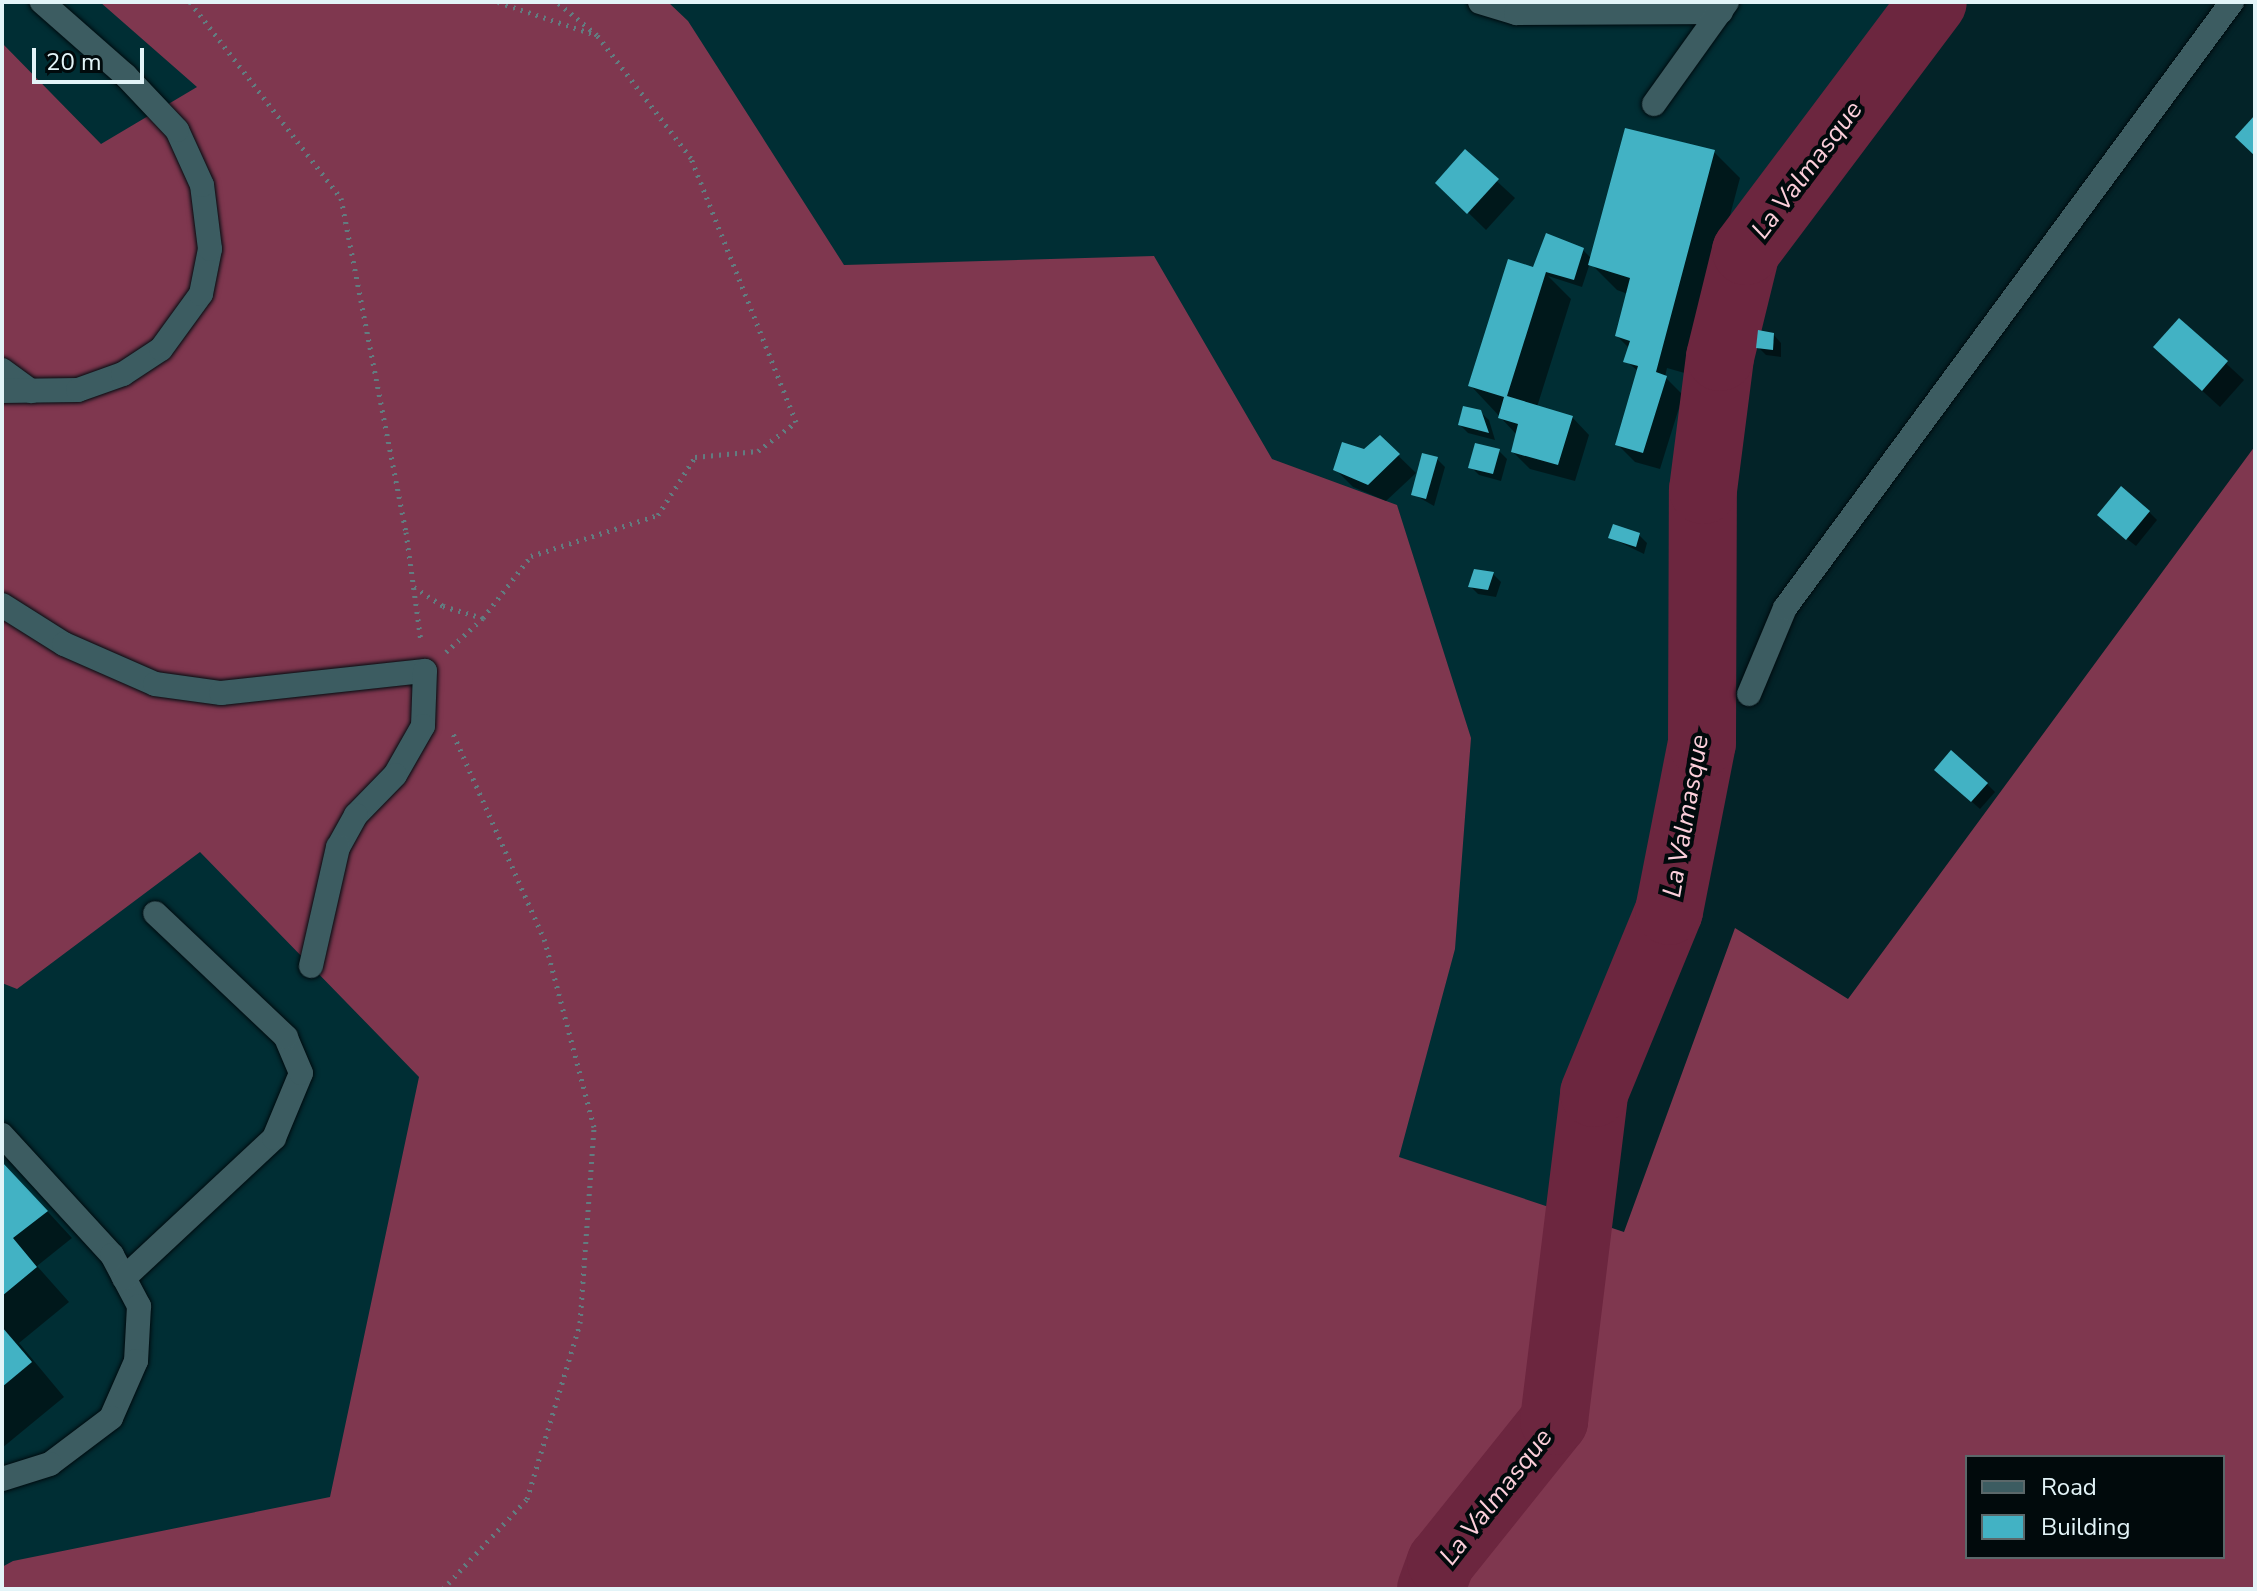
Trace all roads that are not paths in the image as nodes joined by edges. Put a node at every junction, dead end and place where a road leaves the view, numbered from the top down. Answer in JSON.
{"nodes":[{"id":1,"x":42,"y":2,"type":"edge"},
{"id":2,"x":1480,"y":2,"type":"edge"},
{"id":3,"x":2232,"y":2,"type":"edge"},
{"id":4,"x":1724,"y":7,"type":"edge"},
{"id":5,"x":1654,"y":104,"type":"dead end"},
{"id":6,"x":2,"y":370,"type":"edge"},
{"id":7,"x":2,"y":391,"type":"edge"},
{"id":8,"x":31,"y":391,"type":"junction"},
{"id":9,"x":2,"y":605,"type":"edge"},
{"id":10,"x":1749,"y":694,"type":"dead end"},
{"id":11,"x":155,"y":913,"type":"dead end"},
{"id":12,"x":311,"y":966,"type":"dead end"},
{"id":13,"x":2,"y":1135,"type":"edge"},
{"id":14,"x":124,"y":1278,"type":"junction"},
{"id":15,"x":2,"y":1479,"type":"edge"}],
"edges":[{"from":1,"to":8,"type":"street"},
{"from":2,"to":4,"type":"street"},
{"from":3,"to":10,"type":"street"},
{"from":4,"to":5,"type":"street"},
{"from":6,"to":8,"type":"street"},
{"from":7,"to":8,"type":"street"},
{"from":9,"to":12,"type":"street"},
{"from":11,"to":14,"type":"street"},
{"from":13,"to":14,"type":"street"},
{"from":14,"to":15,"type":"street"}]}
